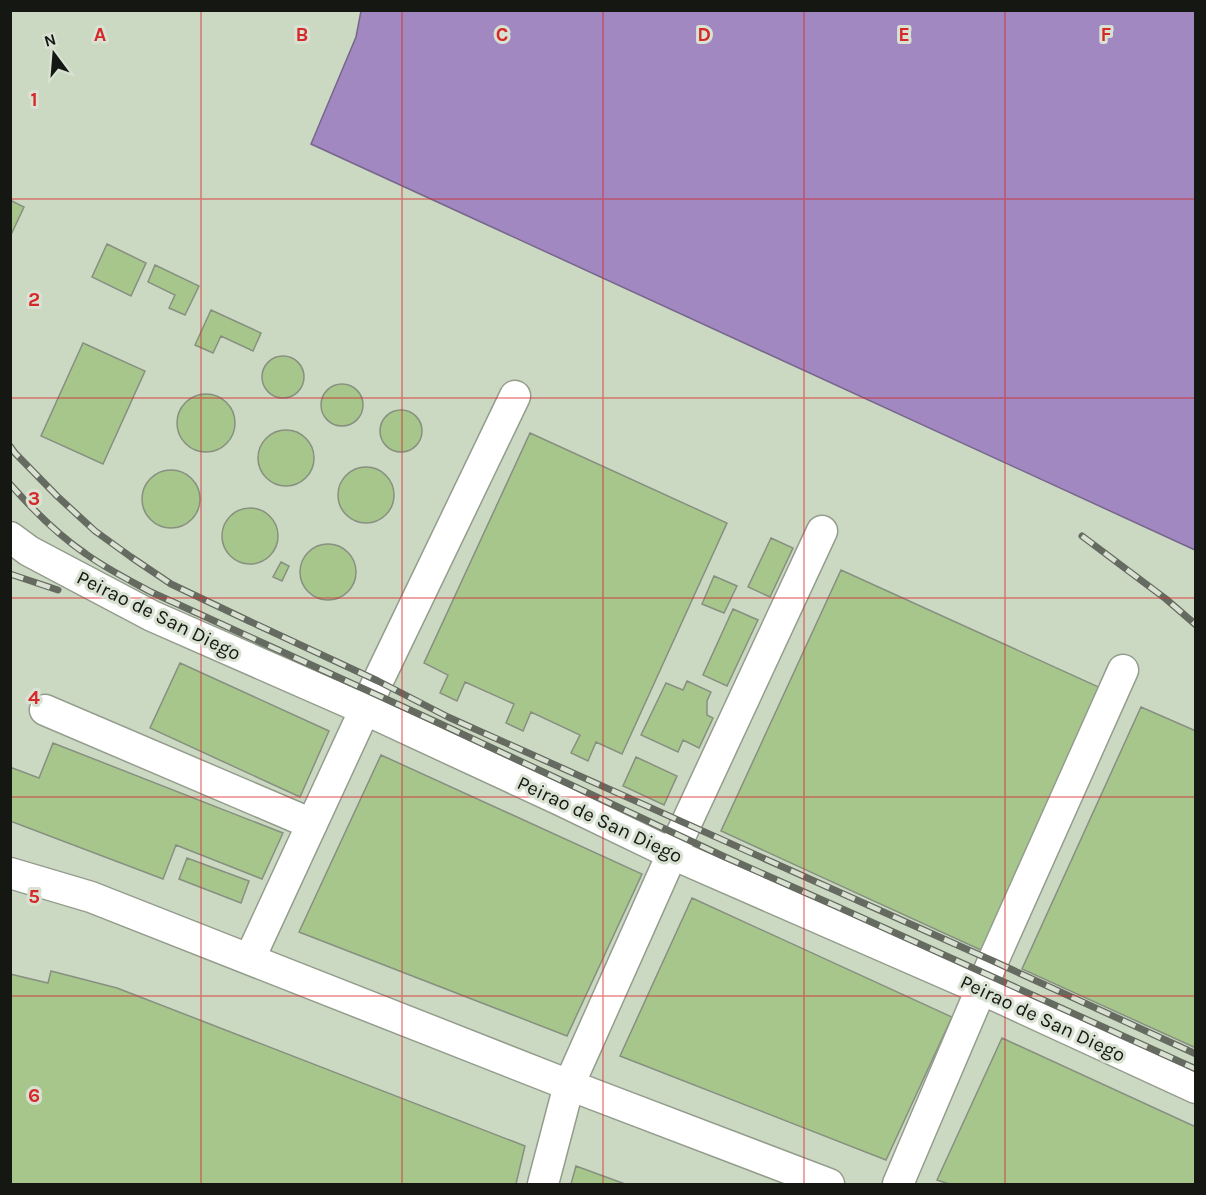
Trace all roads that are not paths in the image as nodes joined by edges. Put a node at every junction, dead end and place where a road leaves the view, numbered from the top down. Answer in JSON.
{"nodes":[{"id":1,"x":515,"y":396,"type":"dead end"},
{"id":2,"x":822,"y":531,"type":"dead end"},
{"id":3,"x":10,"y":537,"type":"edge"},
{"id":4,"x":1123,"y":670,"type":"dead end"},
{"id":5,"x":45,"y":710,"type":"dead end"},
{"id":6,"x":366,"y":710,"type":"junction"},
{"id":7,"x":312,"y":824,"type":"junction"},
{"id":8,"x":672,"y":854,"type":"junction"},
{"id":9,"x":10,"y":873,"type":"edge"},
{"id":10,"x":10,"y":894,"type":"edge"},
{"id":11,"x":91,"y":897,"type":"junction"},
{"id":12,"x":250,"y":958,"type":"junction"},
{"id":13,"x":981,"y":989,"type":"junction"},
{"id":14,"x":569,"y":1085,"type":"junction"},
{"id":15,"x":1196,"y":1088,"type":"edge"},
{"id":16,"x":543,"y":1185,"type":"edge"},
{"id":17,"x":829,"y":1185,"type":"edge"},
{"id":18,"x":898,"y":1185,"type":"edge"}],
"edges":[{"from":1,"to":6,"type":"lane"},
{"from":2,"to":8,"type":"lane"},
{"from":3,"to":6,"type":"lane","name":"Peirao de San Diego"},
{"from":4,"to":13,"type":"lane"},
{"from":5,"to":7,"type":"lane"},
{"from":6,"to":7,"type":"lane"},
{"from":6,"to":8,"type":"lane","name":"Peirao de San Diego"},
{"from":7,"to":12,"type":"lane"},
{"from":8,"to":13,"type":"lane","name":"Peirao de San Diego"},
{"from":8,"to":14,"type":"lane"},
{"from":9,"to":11,"type":"lane"},
{"from":10,"to":11,"type":"lane"},
{"from":11,"to":12,"type":"lane"},
{"from":12,"to":14,"type":"lane"},
{"from":13,"to":15,"type":"lane","name":"Peirao de San Diego"},
{"from":13,"to":18,"type":"lane"},
{"from":14,"to":16,"type":"lane"},
{"from":14,"to":17,"type":"lane"}]}
